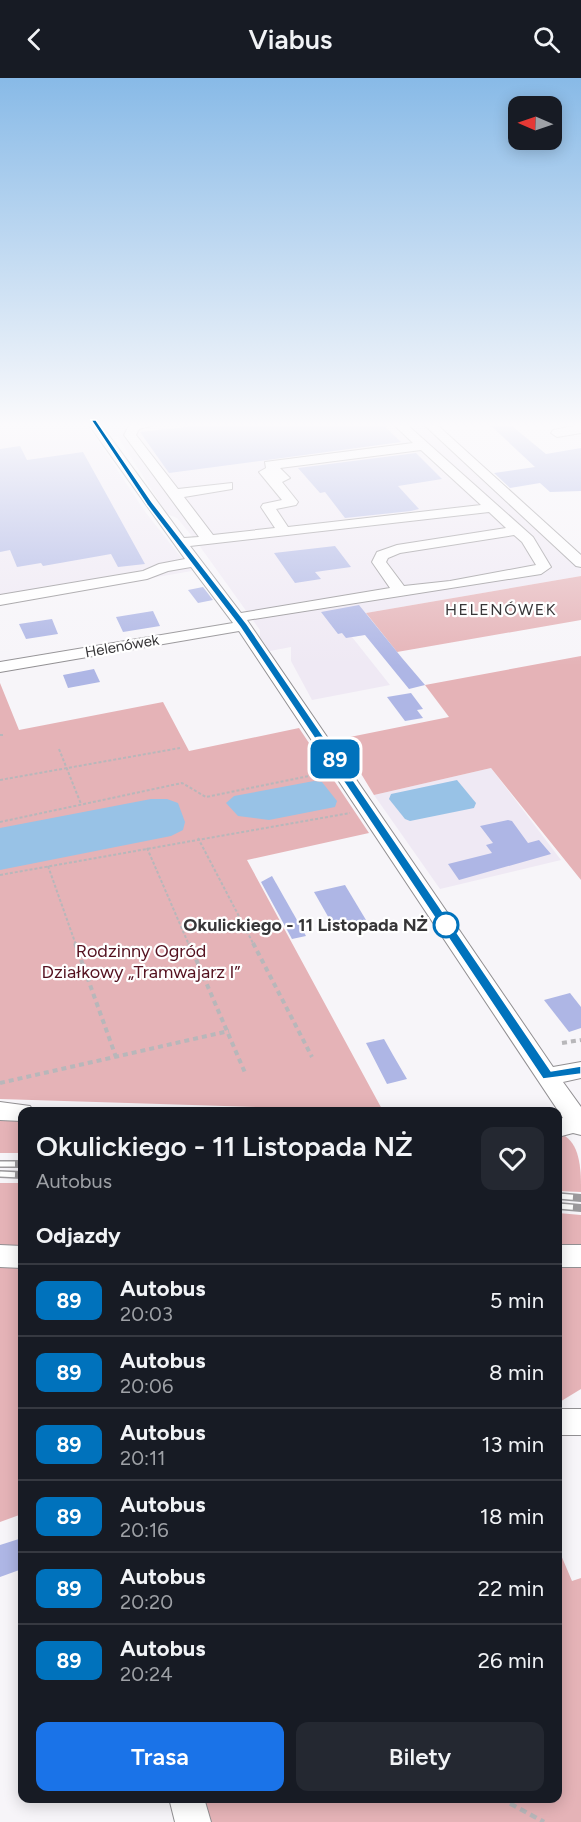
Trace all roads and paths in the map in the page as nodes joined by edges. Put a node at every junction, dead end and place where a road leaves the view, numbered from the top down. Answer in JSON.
{"nodes":[{"id":1,"x":150,"y":503,"type":"edge"},
{"id":2,"x":182,"y":503,"type":"edge"},
{"id":3,"x":285,"y":503,"type":"edge"},
{"id":4,"x":485,"y":503,"type":"edge"},
{"id":5,"x":516,"y":503,"type":"edge"},
{"id":6,"x":490,"y":508,"type":"junction"},
{"id":7,"x":517,"y":530,"type":"junction"},
{"id":8,"x":285,"y":532,"type":"junction"},
{"id":9,"x":210,"y":540,"type":"junction"},
{"id":10,"x":182,"y":543,"type":"junction"},
{"id":11,"x":196,"y":562,"type":"junction"},
{"id":12,"x":581,"y":563,"type":"edge"},
{"id":13,"x":400,"y":591,"type":"junction"},
{"id":14,"x":0,"y":600,"type":"edge"},
{"id":15,"x":245,"y":621,"type":"junction"},
{"id":16,"x":0,"y":667,"type":"edge"},
{"id":17,"x":180,"y":748,"type":"dead end"},
{"id":18,"x":59,"y":749,"type":"dead end"},
{"id":19,"x":68,"y":768,"type":"junction"},
{"id":20,"x":328,"y":772,"type":"dead end"},
{"id":21,"x":0,"y":780,"type":"edge"},
{"id":22,"x":81,"y":804,"type":"junction"},
{"id":23,"x":356,"y":812,"type":"dead end"},
{"id":24,"x":0,"y":822,"type":"edge"},
{"id":25,"x":198,"y":838,"type":"junction"},
{"id":26,"x":147,"y":848,"type":"junction"},
{"id":27,"x":48,"y":866,"type":"junction"},
{"id":28,"x":0,"y":875,"type":"edge"},
{"id":29,"x":229,"y":1031,"type":"junction"},
{"id":30,"x":581,"y":1040,"type":"edge"},
{"id":31,"x":562,"y":1043,"type":"dead end"},
{"id":32,"x":116,"y":1057,"type":"junction"},
{"id":33,"x":312,"y":1057,"type":"dead end"},
{"id":34,"x":581,"y":1070,"type":"edge"},
{"id":35,"x":246,"y":1075,"type":"dead end"},
{"id":36,"x":548,"y":1076,"type":"junction"},
{"id":37,"x":0,"y":1083,"type":"edge"},
{"id":38,"x":0,"y":1111,"type":"edge"},
{"id":39,"x":18,"y":1112,"type":"edge"},
{"id":40,"x":572,"y":1126,"type":"edge"},
{"id":41,"x":0,"y":1256,"type":"edge"},
{"id":42,"x":562,"y":1256,"type":"edge"},
{"id":43,"x":581,"y":1256,"type":"edge"},
{"id":44,"x":18,"y":1257,"type":"edge"},
{"id":45,"x":562,"y":1422,"type":"edge"},
{"id":46,"x":581,"y":1422,"type":"edge"},
{"id":47,"x":187,"y":1803,"type":"edge"},
{"id":48,"x":509,"y":1803,"type":"edge"},
{"id":49,"x":193,"y":1822,"type":"edge"},
{"id":50,"x":544,"y":1822,"type":"edge"}],
"edges":[{"from":1,"to":10,"type":"street"},
{"from":2,"to":9,"type":"street"},
{"from":3,"to":8,"type":"street"},
{"from":4,"to":6,"type":"street"},
{"from":5,"to":12,"type":"street"},
{"from":6,"to":7,"type":"street"},
{"from":6,"to":8,"type":"street"},
{"from":7,"to":13,"type":"street"},
{"from":7,"to":13,"type":"street","name":"Helenówek"},
{"from":8,"to":9,"type":"street"},
{"from":9,"to":10,"type":"street"},
{"from":10,"to":11,"type":"street"},
{"from":11,"to":14,"type":"street"},
{"from":11,"to":15,"type":"street"},
{"from":13,"to":15,"type":"street","name":"Helenówek"},
{"from":15,"to":16,"type":"street","name":"Helenówek"},
{"from":15,"to":36,"type":"street"},
{"from":17,"to":19,"type":"path"},
{"from":18,"to":19,"type":"path"},
{"from":19,"to":21,"type":"path"},
{"from":19,"to":22,"type":"path"},
{"from":20,"to":22,"type":"path"},
{"from":22,"to":24,"type":"path"},
{"from":23,"to":25,"type":"path"},
{"from":25,"to":26,"type":"path"},
{"from":25,"to":33,"type":"path"},
{"from":26,"to":27,"type":"path"},
{"from":26,"to":29,"type":"path"},
{"from":27,"to":28,"type":"path"},
{"from":27,"to":32,"type":"path"},
{"from":29,"to":32,"type":"path"},
{"from":29,"to":35,"type":"path"},
{"from":30,"to":31,"type":"path"},
{"from":32,"to":37,"type":"path"},
{"from":34,"to":36,"type":"street"},
{"from":36,"to":40,"type":"street"},
{"from":38,"to":39,"type":"street"},
{"from":41,"to":44,"type":"street"},
{"from":42,"to":43,"type":"street"},
{"from":45,"to":46,"type":"street"},
{"from":47,"to":49,"type":"street"},
{"from":48,"to":50,"type":"path"}]}
